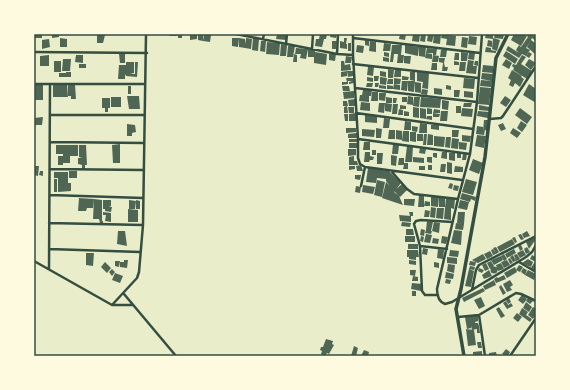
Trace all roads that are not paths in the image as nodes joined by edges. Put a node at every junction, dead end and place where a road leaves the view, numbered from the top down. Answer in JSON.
{"nodes":[{"id":1,"x":146,"y":34,"type":"edge"},
{"id":2,"x":237,"y":34,"type":"edge"},
{"id":3,"x":264,"y":34,"type":"edge"},
{"id":4,"x":287,"y":34,"type":"edge"},
{"id":5,"x":313,"y":34,"type":"edge"},
{"id":6,"x":338,"y":34,"type":"edge"},
{"id":7,"x":353,"y":34,"type":"edge"},
{"id":8,"x":482,"y":34,"type":"edge"},
{"id":9,"x":508,"y":34,"type":"edge"},
{"id":10,"x":353,"y":38,"type":"junction"},
{"id":11,"x":263,"y":40,"type":"junction"},
{"id":12,"x":286,"y":44,"type":"junction"},
{"id":13,"x":312,"y":49,"type":"junction"},
{"id":14,"x":34,"y":52,"type":"edge"},
{"id":15,"x":147,"y":53,"type":"junction"},
{"id":16,"x":480,"y":53,"type":"junction"},
{"id":17,"x":337,"y":54,"type":"junction"},
{"id":18,"x":353,"y":55,"type":"junction"},
{"id":19,"x":353,"y":64,"type":"junction"},
{"id":20,"x":536,"y":66,"type":"edge"},
{"id":21,"x":478,"y":78,"type":"junction"},
{"id":22,"x":34,"y":84,"type":"edge"},
{"id":23,"x":50,"y":84,"type":"junction"},
{"id":24,"x":145,"y":84,"type":"junction"},
{"id":25,"x":355,"y":88,"type":"junction"},
{"id":26,"x":477,"y":102,"type":"junction"},
{"id":27,"x":356,"y":113,"type":"junction"},
{"id":28,"x":50,"y":115,"type":"junction"},
{"id":29,"x":144,"y":115,"type":"junction"},
{"id":30,"x":490,"y":119,"type":"junction"},
{"id":31,"x":473,"y":129,"type":"junction"},
{"id":32,"x":358,"y":139,"type":"junction"},
{"id":33,"x":50,"y":142,"type":"junction"},
{"id":34,"x":144,"y":143,"type":"junction"},
{"id":35,"x":470,"y":154,"type":"junction"},
{"id":36,"x":365,"y":167,"type":"junction"},
{"id":37,"x":50,"y":169,"type":"junction"},
{"id":38,"x":144,"y":170,"type":"junction"},
{"id":39,"x":392,"y":171,"type":"junction"},
{"id":40,"x":462,"y":180,"type":"junction"},
{"id":41,"x":361,"y":186,"type":"dead end"},
{"id":42,"x":49,"y":195,"type":"junction"},
{"id":43,"x":143,"y":198,"type":"junction"},
{"id":44,"x":458,"y":199,"type":"junction"},
{"id":45,"x":452,"y":222,"type":"junction"},
{"id":46,"x":49,"y":223,"type":"junction"},
{"id":47,"x":143,"y":225,"type":"junction"},
{"id":48,"x":536,"y":236,"type":"edge"},
{"id":49,"x":536,"y":245,"type":"edge"},
{"id":50,"x":420,"y":246,"type":"junction"},
{"id":51,"x":49,"y":249,"type":"junction"},
{"id":52,"x":447,"y":249,"type":"junction"},
{"id":53,"x":140,"y":252,"type":"junction"},
{"id":54,"x":34,"y":261,"type":"edge"},
{"id":55,"x":518,"y":262,"type":"junction"},
{"id":56,"x":49,"y":269,"type":"junction"},
{"id":57,"x":536,"y":272,"type":"edge"},
{"id":58,"x":472,"y":291,"type":"junction"},
{"id":59,"x":124,"y":294,"type":"junction"},
{"id":60,"x":438,"y":295,"type":"junction"},
{"id":61,"x":458,"y":298,"type":"junction"},
{"id":62,"x":536,"y":301,"type":"edge"},
{"id":63,"x":112,"y":305,"type":"junction"},
{"id":64,"x":133,"y":305,"type":"junction"},
{"id":65,"x":479,"y":315,"type":"junction"},
{"id":66,"x":458,"y":317,"type":"junction"},
{"id":67,"x":536,"y":318,"type":"edge"},
{"id":68,"x":176,"y":356,"type":"edge"},
{"id":69,"x":464,"y":356,"type":"edge"},
{"id":70,"x":485,"y":356,"type":"edge"},
{"id":71,"x":510,"y":356,"type":"edge"}],
"edges":[{"from":1,"to":15,"type":"street"},
{"from":2,"to":11,"type":"street"},
{"from":3,"to":11,"type":"street"},
{"from":4,"to":12,"type":"street"},
{"from":5,"to":13,"type":"street"},
{"from":6,"to":17,"type":"street"},
{"from":7,"to":10,"type":"street"},
{"from":8,"to":16,"type":"street"},
{"from":9,"to":30,"type":"street"},
{"from":10,"to":16,"type":"street"},
{"from":10,"to":18,"type":"street"},
{"from":11,"to":12,"type":"street"},
{"from":12,"to":13,"type":"street"},
{"from":13,"to":17,"type":"street"},
{"from":14,"to":15,"type":"street"},
{"from":15,"to":24,"type":"street"},
{"from":16,"to":21,"type":"street"},
{"from":17,"to":18,"type":"street"},
{"from":18,"to":19,"type":"street"},
{"from":19,"to":21,"type":"street"},
{"from":19,"to":25,"type":"street"},
{"from":20,"to":30,"type":"street"},
{"from":21,"to":26,"type":"street"},
{"from":22,"to":23,"type":"street"},
{"from":23,"to":24,"type":"street"},
{"from":23,"to":28,"type":"street"},
{"from":24,"to":29,"type":"street"},
{"from":25,"to":26,"type":"street"},
{"from":25,"to":27,"type":"street"},
{"from":26,"to":31,"type":"street"},
{"from":27,"to":31,"type":"street"},
{"from":27,"to":32,"type":"street"},
{"from":28,"to":29,"type":"street"},
{"from":28,"to":33,"type":"street"},
{"from":29,"to":34,"type":"street"},
{"from":30,"to":61,"type":"street"},
{"from":31,"to":35,"type":"street"},
{"from":32,"to":35,"type":"street"},
{"from":32,"to":36,"type":"street"},
{"from":33,"to":34,"type":"street"},
{"from":33,"to":37,"type":"street"},
{"from":34,"to":38,"type":"street"},
{"from":35,"to":40,"type":"street"},
{"from":36,"to":39,"type":"street"},
{"from":36,"to":41,"type":"street"},
{"from":37,"to":38,"type":"street"},
{"from":37,"to":42,"type":"street"},
{"from":38,"to":43,"type":"street"},
{"from":39,"to":40,"type":"street"},
{"from":39,"to":44,"type":"street"},
{"from":40,"to":44,"type":"street"},
{"from":42,"to":43,"type":"street"},
{"from":42,"to":46,"type":"street"},
{"from":43,"to":47,"type":"street"},
{"from":44,"to":45,"type":"street"},
{"from":45,"to":50,"type":"street"},
{"from":45,"to":52,"type":"street"},
{"from":46,"to":47,"type":"street"},
{"from":46,"to":51,"type":"street"},
{"from":47,"to":53,"type":"street"},
{"from":48,"to":58,"type":"street"},
{"from":49,"to":55,"type":"street"},
{"from":50,"to":52,"type":"street"},
{"from":50,"to":60,"type":"street"},
{"from":51,"to":53,"type":"street"},
{"from":51,"to":56,"type":"street"},
{"from":52,"to":60,"type":"street"},
{"from":53,"to":59,"type":"street"},
{"from":54,"to":56,"type":"street"},
{"from":55,"to":57,"type":"street"},
{"from":55,"to":58,"type":"street"},
{"from":56,"to":63,"type":"street"},
{"from":58,"to":61,"type":"street"},
{"from":59,"to":63,"type":"street"},
{"from":59,"to":64,"type":"street"},
{"from":60,"to":61,"type":"street"},
{"from":61,"to":66,"type":"street"},
{"from":62,"to":65,"type":"street"},
{"from":63,"to":64,"type":"street"},
{"from":64,"to":68,"type":"street"},
{"from":65,"to":66,"type":"street"},
{"from":65,"to":70,"type":"street"},
{"from":66,"to":69,"type":"street"},
{"from":67,"to":71,"type":"street"}]}
